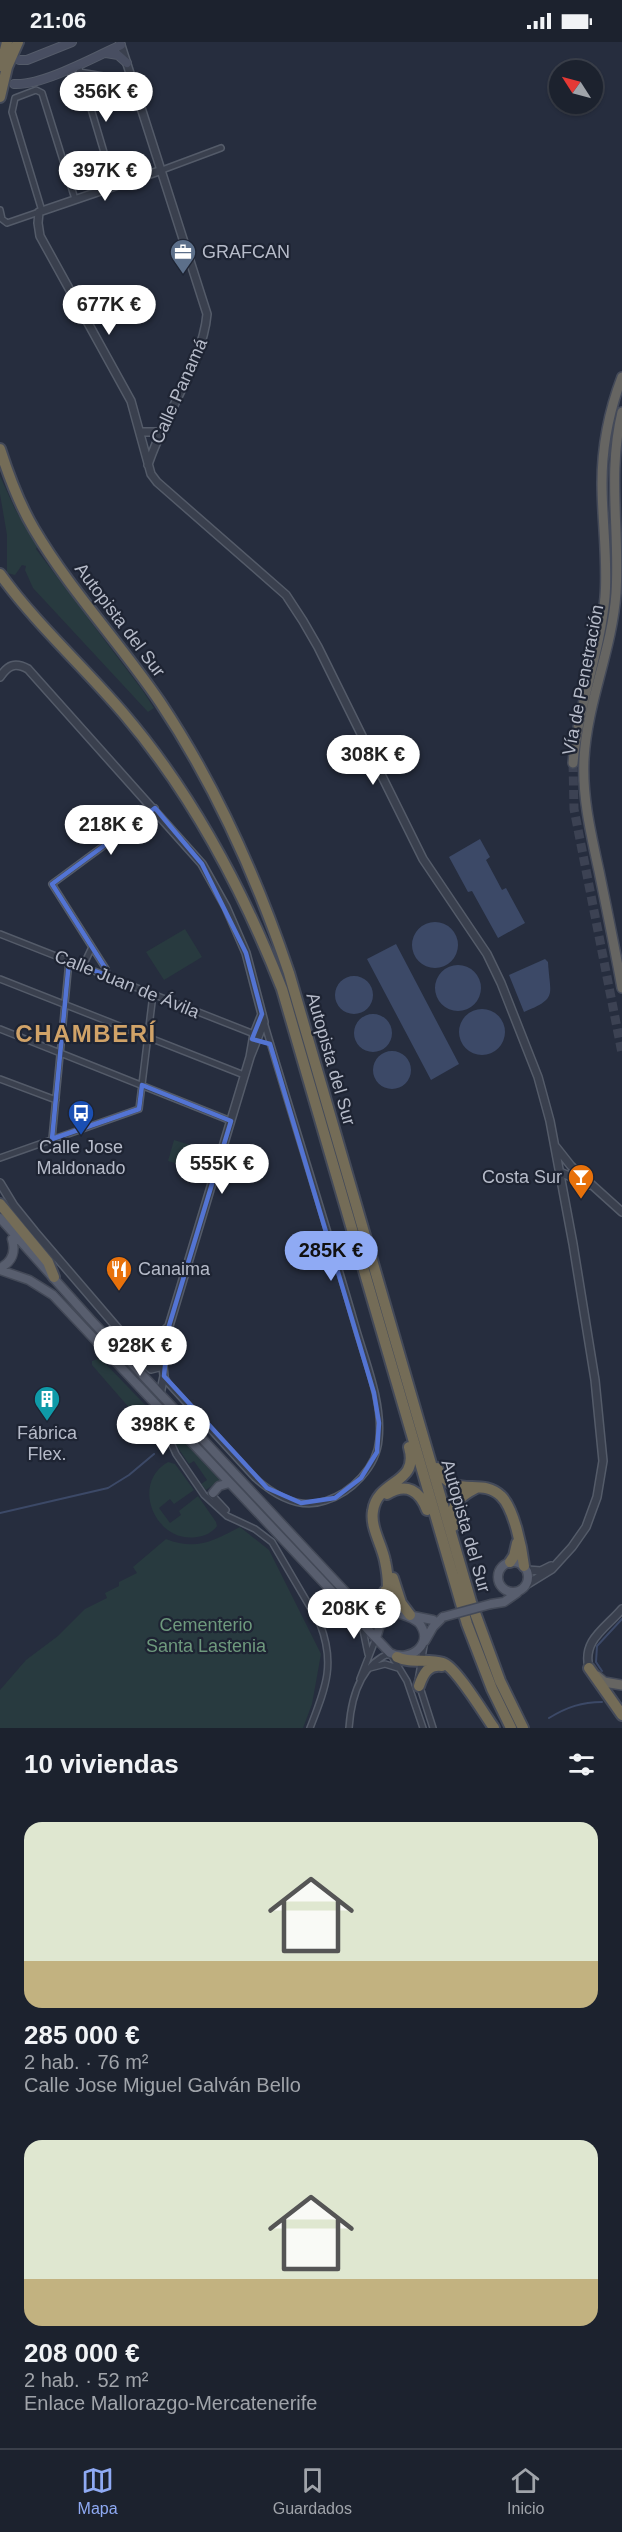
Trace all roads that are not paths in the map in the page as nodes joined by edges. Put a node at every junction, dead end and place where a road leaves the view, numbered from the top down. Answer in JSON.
{"nodes":[{"id":1,"x":7,"y":42,"type":"edge"},
{"id":2,"x":18,"y":42,"type":"edge"},
{"id":3,"x":72,"y":42,"type":"edge"},
{"id":4,"x":121,"y":44,"type":"edge"},
{"id":5,"x":105,"y":53,"type":"junction"},
{"id":6,"x":0,"y":57,"type":"edge"},
{"id":7,"x":19,"y":60,"type":"dead end"},
{"id":8,"x":127,"y":63,"type":"junction"},
{"id":9,"x":78,"y":69,"type":"junction"},
{"id":10,"x":0,"y":72,"type":"edge"},
{"id":11,"x":133,"y":81,"type":"junction"},
{"id":12,"x":14,"y":84,"type":"dead end"},
{"id":13,"x":0,"y":97,"type":"edge"},
{"id":14,"x":221,"y":148,"type":"dead end"},
{"id":15,"x":162,"y":170,"type":"junction"},
{"id":16,"x":114,"y":186,"type":"junction"},
{"id":17,"x":75,"y":199,"type":"junction"},
{"id":18,"x":0,"y":210,"type":"edge"},
{"id":19,"x":41,"y":211,"type":"junction"},
{"id":20,"x":622,"y":377,"type":"edge"},
{"id":21,"x":622,"y":412,"type":"edge"},
{"id":22,"x":140,"y":432,"type":"junction"},
{"id":23,"x":160,"y":432,"type":"junction"},
{"id":24,"x":0,"y":449,"type":"edge"},
{"id":25,"x":148,"y":465,"type":"junction"},
{"id":26,"x":0,"y":574,"type":"edge"},
{"id":27,"x":0,"y":580,"type":"edge"},
{"id":28,"x":0,"y":592,"type":"edge"},
{"id":29,"x":0,"y":676,"type":"edge"},
{"id":30,"x":573,"y":763,"type":"tunnel mouth"},
{"id":31,"x":154,"y":808,"type":"junction"},
{"id":32,"x":0,"y":934,"type":"edge"},
{"id":33,"x":92,"y":947,"type":"junction"},
{"id":34,"x":69,"y":961,"type":"junction"},
{"id":35,"x":83,"y":966,"type":"junction"},
{"id":36,"x":107,"y":976,"type":"junction"},
{"id":37,"x":0,"y":979,"type":"edge"},
{"id":38,"x":622,"y":988,"type":"edge"},
{"id":39,"x":153,"y":994,"type":"junction"},
{"id":40,"x":64,"y":1004,"type":"junction"},
{"id":41,"x":263,"y":1018,"type":"junction"},
{"id":42,"x":0,"y":1029,"type":"edge"},
{"id":43,"x":254,"y":1034,"type":"junction"},
{"id":44,"x":148,"y":1037,"type":"junction"},
{"id":45,"x":256,"y":1043,"type":"junction"},
{"id":46,"x":270,"y":1044,"type":"junction"},
{"id":47,"x":60,"y":1053,"type":"junction"},
{"id":48,"x":250,"y":1057,"type":"junction"},
{"id":49,"x":244,"y":1075,"type":"junction"},
{"id":50,"x":0,"y":1079,"type":"edge"},
{"id":51,"x":142,"y":1085,"type":"junction"},
{"id":52,"x":56,"y":1100,"type":"junction"},
{"id":53,"x":231,"y":1121,"type":"junction"},
{"id":54,"x":52,"y":1139,"type":"junction"},
{"id":55,"x":555,"y":1145,"type":"junction"},
{"id":56,"x":0,"y":1158,"type":"edge"},
{"id":57,"x":560,"y":1172,"type":"junction"},
{"id":58,"x":577,"y":1172,"type":"junction"},
{"id":59,"x":580,"y":1180,"type":"junction"},
{"id":60,"x":0,"y":1183,"type":"edge"},
{"id":61,"x":596,"y":1189,"type":"junction"},
{"id":62,"x":564,"y":1194,"type":"junction"},
{"id":63,"x":0,"y":1204,"type":"edge"},
{"id":64,"x":622,"y":1212,"type":"edge"},
{"id":65,"x":0,"y":1218,"type":"edge"},
{"id":66,"x":1,"y":1228,"type":"edge"},
{"id":67,"x":12,"y":1239,"type":"junction"},
{"id":68,"x":0,"y":1269,"type":"edge"},
{"id":69,"x":54,"y":1277,"type":"junction"},
{"id":70,"x":90,"y":1319,"type":"junction"},
{"id":71,"x":169,"y":1326,"type":"junction"},
{"id":72,"x":132,"y":1345,"type":"junction"},
{"id":73,"x":147,"y":1346,"type":"junction"},
{"id":74,"x":138,"y":1357,"type":"junction"},
{"id":75,"x":163,"y":1359,"type":"junction"},
{"id":76,"x":164,"y":1376,"type":"junction"},
{"id":77,"x":160,"y":1394,"type":"junction"},
{"id":78,"x":154,"y":1403,"type":"junction"},
{"id":79,"x":410,"y":1429,"type":"junction"},
{"id":80,"x":423,"y":1437,"type":"junction"},
{"id":81,"x":229,"y":1483,"type":"junction"},
{"id":82,"x":476,"y":1488,"type":"junction"},
{"id":83,"x":208,"y":1494,"type":"junction"},
{"id":84,"x":379,"y":1498,"type":"junction"},
{"id":85,"x":240,"y":1521,"type":"junction"},
{"id":86,"x":437,"y":1524,"type":"junction"},
{"id":87,"x":516,"y":1533,"type":"junction"},
{"id":88,"x":458,"y":1558,"type":"junction"},
{"id":89,"x":385,"y":1561,"type":"junction"},
{"id":90,"x":510,"y":1562,"type":"junction"},
{"id":91,"x":558,"y":1562,"type":"junction"},
{"id":92,"x":525,"y":1568,"type":"junction"},
{"id":93,"x":388,"y":1582,"type":"junction"},
{"id":94,"x":526,"y":1585,"type":"junction"},
{"id":95,"x":500,"y":1586,"type":"junction"},
{"id":96,"x":518,"y":1592,"type":"junction"},
{"id":97,"x":491,"y":1604,"type":"junction"},
{"id":98,"x":366,"y":1607,"type":"junction"},
{"id":99,"x":622,"y":1609,"type":"edge"},
{"id":100,"x":384,"y":1612,"type":"junction"},
{"id":101,"x":443,"y":1617,"type":"junction"},
{"id":102,"x":413,"y":1618,"type":"junction"},
{"id":103,"x":360,"y":1620,"type":"junction"},
{"id":104,"x":376,"y":1638,"type":"junction"},
{"id":105,"x":425,"y":1641,"type":"junction"},
{"id":106,"x":368,"y":1658,"type":"junction"},
{"id":107,"x":395,"y":1659,"type":"junction"},
{"id":108,"x":420,"y":1660,"type":"junction"},
{"id":109,"x":589,"y":1668,"type":"junction"},
{"id":110,"x":369,"y":1669,"type":"junction"},
{"id":111,"x":462,"y":1684,"type":"junction"},
{"id":112,"x":622,"y":1685,"type":"edge"},
{"id":113,"x":419,"y":1686,"type":"junction"},
{"id":114,"x":358,"y":1687,"type":"junction"},
{"id":115,"x":622,"y":1715,"type":"edge"},
{"id":116,"x":310,"y":1728,"type":"edge"},
{"id":117,"x":349,"y":1728,"type":"edge"},
{"id":118,"x":423,"y":1728,"type":"edge"},
{"id":119,"x":433,"y":1728,"type":"edge"},
{"id":120,"x":494,"y":1728,"type":"edge"},
{"id":121,"x":511,"y":1728,"type":"edge"},
{"id":122,"x":524,"y":1728,"type":"edge"}],
"edges":[{"from":1,"to":6,"type":"highway"},
{"from":1,"to":10,"type":"highway"},
{"from":2,"to":13,"type":"highway"},
{"from":3,"to":7,"type":"main road"},
{"from":4,"to":5,"type":"main road"},
{"from":4,"to":8,"type":"street","name":"Calle Panamá"},
{"from":5,"to":8,"type":"main road"},
{"from":5,"to":9,"type":"main road"},
{"from":8,"to":11,"type":"street","name":"Calle Panamá"},
{"from":9,"to":11,"type":"street"},
{"from":9,"to":12,"type":"main road"},
{"from":9,"to":16,"type":"street"},
{"from":11,"to":15,"type":"street","name":"Calle Panamá"},
{"from":14,"to":15,"type":"street"},
{"from":15,"to":16,"type":"street"},
{"from":15,"to":23,"type":"street","name":"Calle Panamá"},
{"from":16,"to":17,"type":"street"},
{"from":17,"to":19,"type":"street"},
{"from":17,"to":19,"type":"street"},
{"from":18,"to":19,"type":"street"},
{"from":19,"to":22,"type":"street"},
{"from":20,"to":30,"type":"highway","name":"Vía de Penetración"},
{"from":21,"to":38,"type":"highway","name":"Vía de Penetración"},
{"from":22,"to":23,"type":"street"},
{"from":22,"to":25,"type":"street"},
{"from":23,"to":25,"type":"street","name":"Calle Panamá"},
{"from":24,"to":80,"type":"highway","name":"Autopista del Sur"},
{"from":25,"to":55,"type":"street"},
{"from":26,"to":79,"type":"highway","name":"Autopista del Sur"},
{"from":27,"to":28,"type":"highway"},
{"from":29,"to":31,"type":"street"},
{"from":31,"to":33,"type":"street"},
{"from":31,"to":41,"type":"street"},
{"from":32,"to":34,"type":"street","name":"Calle Juan de Ávila"},
{"from":33,"to":35,"type":"street"},
{"from":33,"to":36,"type":"street"},
{"from":34,"to":35,"type":"street","name":"Calle Juan de Ávila"},
{"from":34,"to":40,"type":"street"},
{"from":35,"to":36,"type":"street","name":"Calle Juan de Ávila"},
{"from":36,"to":39,"type":"street","name":"Calle Juan de Ávila"},
{"from":37,"to":40,"type":"street"},
{"from":39,"to":43,"type":"street","name":"Calle Juan de Ávila"},
{"from":39,"to":44,"type":"street"},
{"from":40,"to":44,"type":"street"},
{"from":40,"to":47,"type":"street"},
{"from":41,"to":43,"type":"street"},
{"from":41,"to":45,"type":"street"},
{"from":41,"to":46,"type":"street"},
{"from":42,"to":47,"type":"street"},
{"from":43,"to":48,"type":"street"},
{"from":44,"to":49,"type":"street"},
{"from":44,"to":51,"type":"street"},
{"from":45,"to":46,"type":"street"},
{"from":45,"to":48,"type":"street"},
{"from":46,"to":76,"type":"street"},
{"from":47,"to":51,"type":"street"},
{"from":47,"to":52,"type":"street"},
{"from":48,"to":49,"type":"street"},
{"from":49,"to":53,"type":"street"},
{"from":50,"to":52,"type":"street"},
{"from":51,"to":53,"type":"street"},
{"from":51,"to":54,"type":"street"},
{"from":52,"to":54,"type":"street"},
{"from":53,"to":71,"type":"street"},
{"from":54,"to":56,"type":"street"},
{"from":55,"to":57,"type":"street"},
{"from":55,"to":58,"type":"street"},
{"from":57,"to":58,"type":"street"},
{"from":57,"to":59,"type":"street"},
{"from":57,"to":62,"type":"street"},
{"from":58,"to":61,"type":"street"},
{"from":59,"to":61,"type":"street"},
{"from":59,"to":62,"type":"street"},
{"from":60,"to":72,"type":"street"},
{"from":61,"to":64,"type":"street"},
{"from":62,"to":91,"type":"street"},
{"from":63,"to":69,"type":"highway"},
{"from":65,"to":69,"type":"main road"},
{"from":66,"to":67,"type":"main road"},
{"from":67,"to":68,"type":"main road"},
{"from":67,"to":69,"type":"main road"},
{"from":68,"to":78,"type":"main road"},
{"from":69,"to":70,"type":"main road"},
{"from":70,"to":72,"type":"main road"},
{"from":70,"to":77,"type":"main road"},
{"from":71,"to":73,"type":"street"},
{"from":71,"to":75,"type":"street"},
{"from":72,"to":73,"type":"street"},
{"from":72,"to":74,"type":"street"},
{"from":73,"to":74,"type":"street"},
{"from":73,"to":75,"type":"street"},
{"from":74,"to":75,"type":"street"},
{"from":75,"to":76,"type":"street"},
{"from":76,"to":77,"type":"street"},
{"from":77,"to":98,"type":"main road"},
{"from":78,"to":81,"type":"main road"},
{"from":78,"to":83,"type":"street"},
{"from":79,"to":84,"type":"highway"},
{"from":79,"to":86,"type":"highway","name":"Autopista del Sur"},
{"from":80,"to":82,"type":"highway"},
{"from":80,"to":88,"type":"highway","name":"Autopista del Sur"},
{"from":81,"to":83,"type":"main road"},
{"from":81,"to":103,"type":"main road"},
{"from":82,"to":87,"type":"highway"},
{"from":82,"to":88,"type":"highway"},
{"from":83,"to":85,"type":"street"},
{"from":83,"to":85,"type":"street"},
{"from":84,"to":86,"type":"highway"},
{"from":84,"to":89,"type":"highway"},
{"from":85,"to":116,"type":"street"},
{"from":86,"to":121,"type":"highway","name":"Autopista del Sur"},
{"from":87,"to":90,"type":"highway"},
{"from":87,"to":92,"type":"highway"},
{"from":88,"to":122,"type":"highway","name":"Autopista del Sur"},
{"from":89,"to":93,"type":"highway"},
{"from":89,"to":102,"type":"highway"},
{"from":90,"to":92,"type":"main road"},
{"from":90,"to":95,"type":"main road"},
{"from":91,"to":92,"type":"street"},
{"from":91,"to":94,"type":"street"},
{"from":92,"to":94,"type":"main road"},
{"from":93,"to":98,"type":"highway"},
{"from":93,"to":100,"type":"highway"},
{"from":94,"to":96,"type":"main road"},
{"from":95,"to":96,"type":"main road"},
{"from":95,"to":97,"type":"main road"},
{"from":96,"to":97,"type":"main road"},
{"from":97,"to":101,"type":"main road","bridge":true},
{"from":98,"to":100,"type":"main road"},
{"from":99,"to":109,"type":"street"},
{"from":100,"to":102,"type":"main road"},
{"from":100,"to":104,"type":"main road"},
{"from":101,"to":102,"type":"main road"},
{"from":101,"to":105,"type":"main road"},
{"from":102,"to":105,"type":"main road"},
{"from":103,"to":104,"type":"main road"},
{"from":103,"to":106,"type":"street"},
{"from":104,"to":106,"type":"street"},
{"from":104,"to":107,"type":"main road"},
{"from":105,"to":107,"type":"main road"},
{"from":105,"to":108,"type":"street"},
{"from":106,"to":114,"type":"street"},
{"from":107,"to":108,"type":"highway"},
{"from":107,"to":110,"type":"street"},
{"from":107,"to":110,"type":"street"},
{"from":107,"to":118,"type":"street"},
{"from":108,"to":111,"type":"highway"},
{"from":108,"to":113,"type":"street"},
{"from":109,"to":112,"type":"highway"},
{"from":109,"to":115,"type":"highway"},
{"from":110,"to":114,"type":"street"},
{"from":111,"to":113,"type":"highway"},
{"from":111,"to":120,"type":"highway"},
{"from":113,"to":119,"type":"street"},
{"from":114,"to":117,"type":"street"}]}
